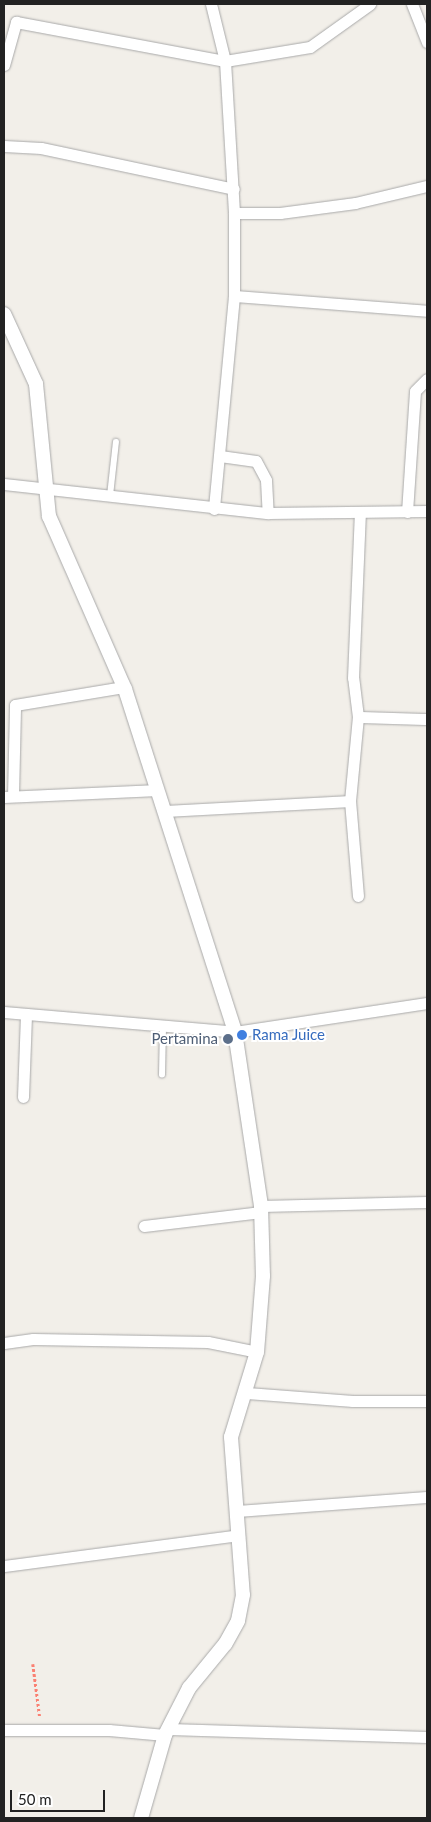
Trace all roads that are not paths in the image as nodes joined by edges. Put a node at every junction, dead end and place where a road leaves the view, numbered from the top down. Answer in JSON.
{"nodes":[{"id":1,"x":211,"y":4,"type":"edge"},
{"id":2,"x":370,"y":4,"type":"edge"},
{"id":3,"x":412,"y":4,"type":"edge"},
{"id":4,"x":427,"y":42,"type":"edge"},
{"id":5,"x":225,"y":61,"type":"junction"},
{"id":6,"x":4,"y":65,"type":"edge"},
{"id":7,"x":4,"y":146,"type":"edge"},
{"id":8,"x":427,"y":186,"type":"edge"},
{"id":9,"x":234,"y":189,"type":"junction"},
{"id":10,"x":234,"y":213,"type":"junction"},
{"id":11,"x":234,"y":296,"type":"junction"},
{"id":12,"x":427,"y":311,"type":"edge"},
{"id":13,"x":4,"y":314,"type":"edge"},
{"id":14,"x":427,"y":379,"type":"edge"},
{"id":15,"x":116,"y":442,"type":"dead end"},
{"id":16,"x":220,"y":456,"type":"junction"},
{"id":17,"x":4,"y":484,"type":"edge"},
{"id":18,"x":43,"y":488,"type":"junction"},
{"id":19,"x":110,"y":496,"type":"junction"},
{"id":20,"x":214,"y":509,"type":"junction"},
{"id":21,"x":268,"y":512,"type":"junction"},
{"id":22,"x":407,"y":512,"type":"junction"},
{"id":23,"x":427,"y":512,"type":"edge"},
{"id":24,"x":360,"y":514,"type":"junction"},
{"id":25,"x":124,"y":687,"type":"junction"},
{"id":26,"x":358,"y":718,"type":"junction"},
{"id":27,"x":427,"y":719,"type":"edge"},
{"id":28,"x":158,"y":790,"type":"junction"},
{"id":29,"x":9,"y":797,"type":"edge"},
{"id":30,"x":350,"y":801,"type":"junction"},
{"id":31,"x":166,"y":811,"type":"junction"},
{"id":32,"x":358,"y":896,"type":"dead end"},
{"id":33,"x":427,"y":1003,"type":"edge"},
{"id":34,"x":4,"y":1012,"type":"edge"},
{"id":35,"x":26,"y":1014,"type":"junction"},
{"id":36,"x":163,"y":1026,"type":"junction"},
{"id":37,"x":235,"y":1032,"type":"junction"},
{"id":38,"x":162,"y":1075,"type":"dead end"},
{"id":39,"x":23,"y":1097,"type":"dead end"},
{"id":40,"x":427,"y":1202,"type":"edge"},
{"id":41,"x":261,"y":1209,"type":"junction"},
{"id":42,"x":144,"y":1226,"type":"dead end"},
{"id":43,"x":4,"y":1343,"type":"edge"},
{"id":44,"x":257,"y":1352,"type":"junction"},
{"id":45,"x":247,"y":1393,"type":"junction"},
{"id":46,"x":427,"y":1401,"type":"edge"},
{"id":47,"x":427,"y":1497,"type":"edge"},
{"id":48,"x":236,"y":1511,"type":"junction"},
{"id":49,"x":238,"y":1535,"type":"junction"},
{"id":50,"x":4,"y":1566,"type":"edge"},
{"id":51,"x":4,"y":1730,"type":"edge"},
{"id":52,"x":167,"y":1732,"type":"junction"},
{"id":53,"x":427,"y":1737,"type":"edge"},
{"id":54,"x":141,"y":1818,"type":"edge"}],
"edges":[{"from":1,"to":5,"type":"street"},
{"from":2,"to":5,"type":"street"},
{"from":3,"to":4,"type":"street"},
{"from":5,"to":6,"type":"street"},
{"from":5,"to":9,"type":"street"},
{"from":7,"to":9,"type":"street"},
{"from":8,"to":10,"type":"street"},
{"from":9,"to":10,"type":"street"},
{"from":10,"to":11,"type":"street"},
{"from":11,"to":12,"type":"street"},
{"from":11,"to":16,"type":"street"},
{"from":13,"to":18,"type":"street"},
{"from":14,"to":22,"type":"street"},
{"from":15,"to":19,"type":"lane"},
{"from":16,"to":20,"type":"street"},
{"from":16,"to":21,"type":"street"},
{"from":17,"to":18,"type":"street"},
{"from":18,"to":19,"type":"street"},
{"from":18,"to":25,"type":"street"},
{"from":19,"to":20,"type":"street"},
{"from":20,"to":21,"type":"street"},
{"from":21,"to":24,"type":"street"},
{"from":22,"to":23,"type":"street"},
{"from":22,"to":24,"type":"street"},
{"from":24,"to":26,"type":"street"},
{"from":25,"to":28,"type":"street"},
{"from":25,"to":29,"type":"street"},
{"from":26,"to":27,"type":"street"},
{"from":26,"to":30,"type":"street"},
{"from":28,"to":29,"type":"street"},
{"from":28,"to":31,"type":"street"},
{"from":30,"to":31,"type":"street"},
{"from":30,"to":32,"type":"street"},
{"from":31,"to":37,"type":"street"},
{"from":33,"to":37,"type":"street"},
{"from":34,"to":35,"type":"street"},
{"from":35,"to":36,"type":"street"},
{"from":35,"to":39,"type":"street"},
{"from":36,"to":37,"type":"street"},
{"from":36,"to":38,"type":"lane"},
{"from":37,"to":41,"type":"street"},
{"from":40,"to":41,"type":"street"},
{"from":41,"to":42,"type":"street"},
{"from":41,"to":44,"type":"street"},
{"from":43,"to":44,"type":"street"},
{"from":44,"to":45,"type":"street"},
{"from":45,"to":46,"type":"street"},
{"from":45,"to":48,"type":"street"},
{"from":47,"to":48,"type":"street"},
{"from":48,"to":49,"type":"street"},
{"from":49,"to":50,"type":"street"},
{"from":49,"to":52,"type":"street"},
{"from":51,"to":52,"type":"street"},
{"from":52,"to":53,"type":"street"},
{"from":52,"to":54,"type":"street"}]}
